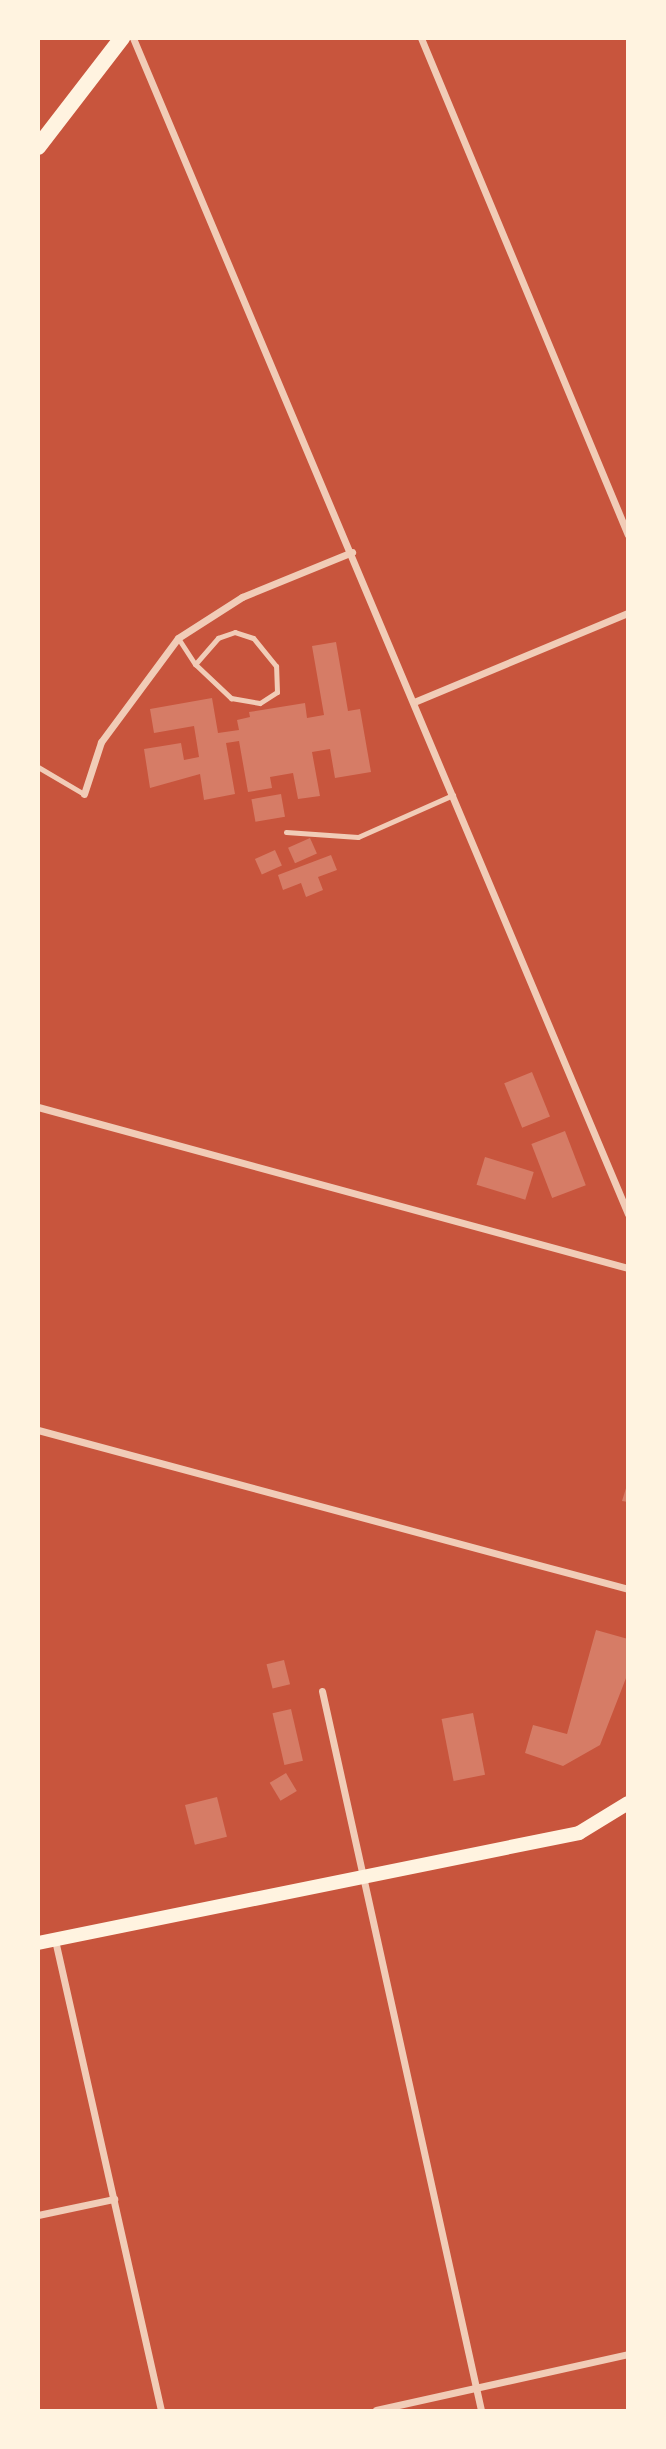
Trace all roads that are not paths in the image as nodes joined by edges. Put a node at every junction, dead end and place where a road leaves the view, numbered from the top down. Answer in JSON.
{"nodes":[{"id":1,"x":122,"y":38,"type":"edge"},
{"id":2,"x":134,"y":38,"type":"edge"},
{"id":3,"x":421,"y":38,"type":"edge"},
{"id":4,"x":38,"y":147,"type":"edge"},
{"id":5,"x":628,"y":535,"type":"edge"},
{"id":6,"x":352,"y":552,"type":"junction"},
{"id":7,"x":628,"y":613,"type":"edge"},
{"id":8,"x":178,"y":638,"type":"junction"},
{"id":9,"x":195,"y":664,"type":"junction"},
{"id":10,"x":414,"y":702,"type":"junction"},
{"id":11,"x":38,"y":767,"type":"edge"},
{"id":12,"x":84,"y":794,"type":"joint"},
{"id":13,"x":453,"y":795,"type":"junction"},
{"id":14,"x":286,"y":832,"type":"dead end"},
{"id":15,"x":38,"y":1107,"type":"edge"},
{"id":16,"x":628,"y":1214,"type":"edge"},
{"id":17,"x":628,"y":1268,"type":"edge"},
{"id":18,"x":38,"y":1430,"type":"edge"},
{"id":19,"x":628,"y":1589,"type":"edge"},
{"id":20,"x":322,"y":1690,"type":"dead end"},
{"id":21,"x":627,"y":1805,"type":"edge"},
{"id":22,"x":362,"y":1875,"type":"junction"},
{"id":23,"x":55,"y":1940,"type":"junction"},
{"id":24,"x":38,"y":1943,"type":"edge"},
{"id":25,"x":114,"y":2199,"type":"junction"},
{"id":26,"x":38,"y":2215,"type":"edge"},
{"id":27,"x":628,"y":2354,"type":"edge"},
{"id":28,"x":476,"y":2388,"type":"junction"},
{"id":29,"x":161,"y":2410,"type":"edge"},
{"id":30,"x":376,"y":2410,"type":"edge"},
{"id":31,"x":481,"y":2410,"type":"edge"}],
"edges":[{"from":1,"to":4,"type":"main road"},
{"from":2,"to":6,"type":"street"},
{"from":3,"to":5,"type":"street"},
{"from":6,"to":8,"type":"street"},
{"from":6,"to":10,"type":"street"},
{"from":7,"to":10,"type":"street"},
{"from":8,"to":9,"type":"lane"},
{"from":8,"to":12,"type":"street"},
{"from":9,"to":9,"type":"lane"},
{"from":10,"to":13,"type":"street"},
{"from":11,"to":12,"type":"lane"},
{"from":13,"to":14,"type":"lane"},
{"from":13,"to":16,"type":"street"},
{"from":15,"to":17,"type":"street"},
{"from":18,"to":19,"type":"street"},
{"from":20,"to":22,"type":"street"},
{"from":21,"to":22,"type":"main road"},
{"from":22,"to":23,"type":"main road"},
{"from":22,"to":28,"type":"street"},
{"from":23,"to":24,"type":"main road"},
{"from":23,"to":25,"type":"street"},
{"from":25,"to":26,"type":"street"},
{"from":25,"to":29,"type":"street"},
{"from":27,"to":28,"type":"street"},
{"from":28,"to":30,"type":"street"},
{"from":28,"to":31,"type":"street"}]}
